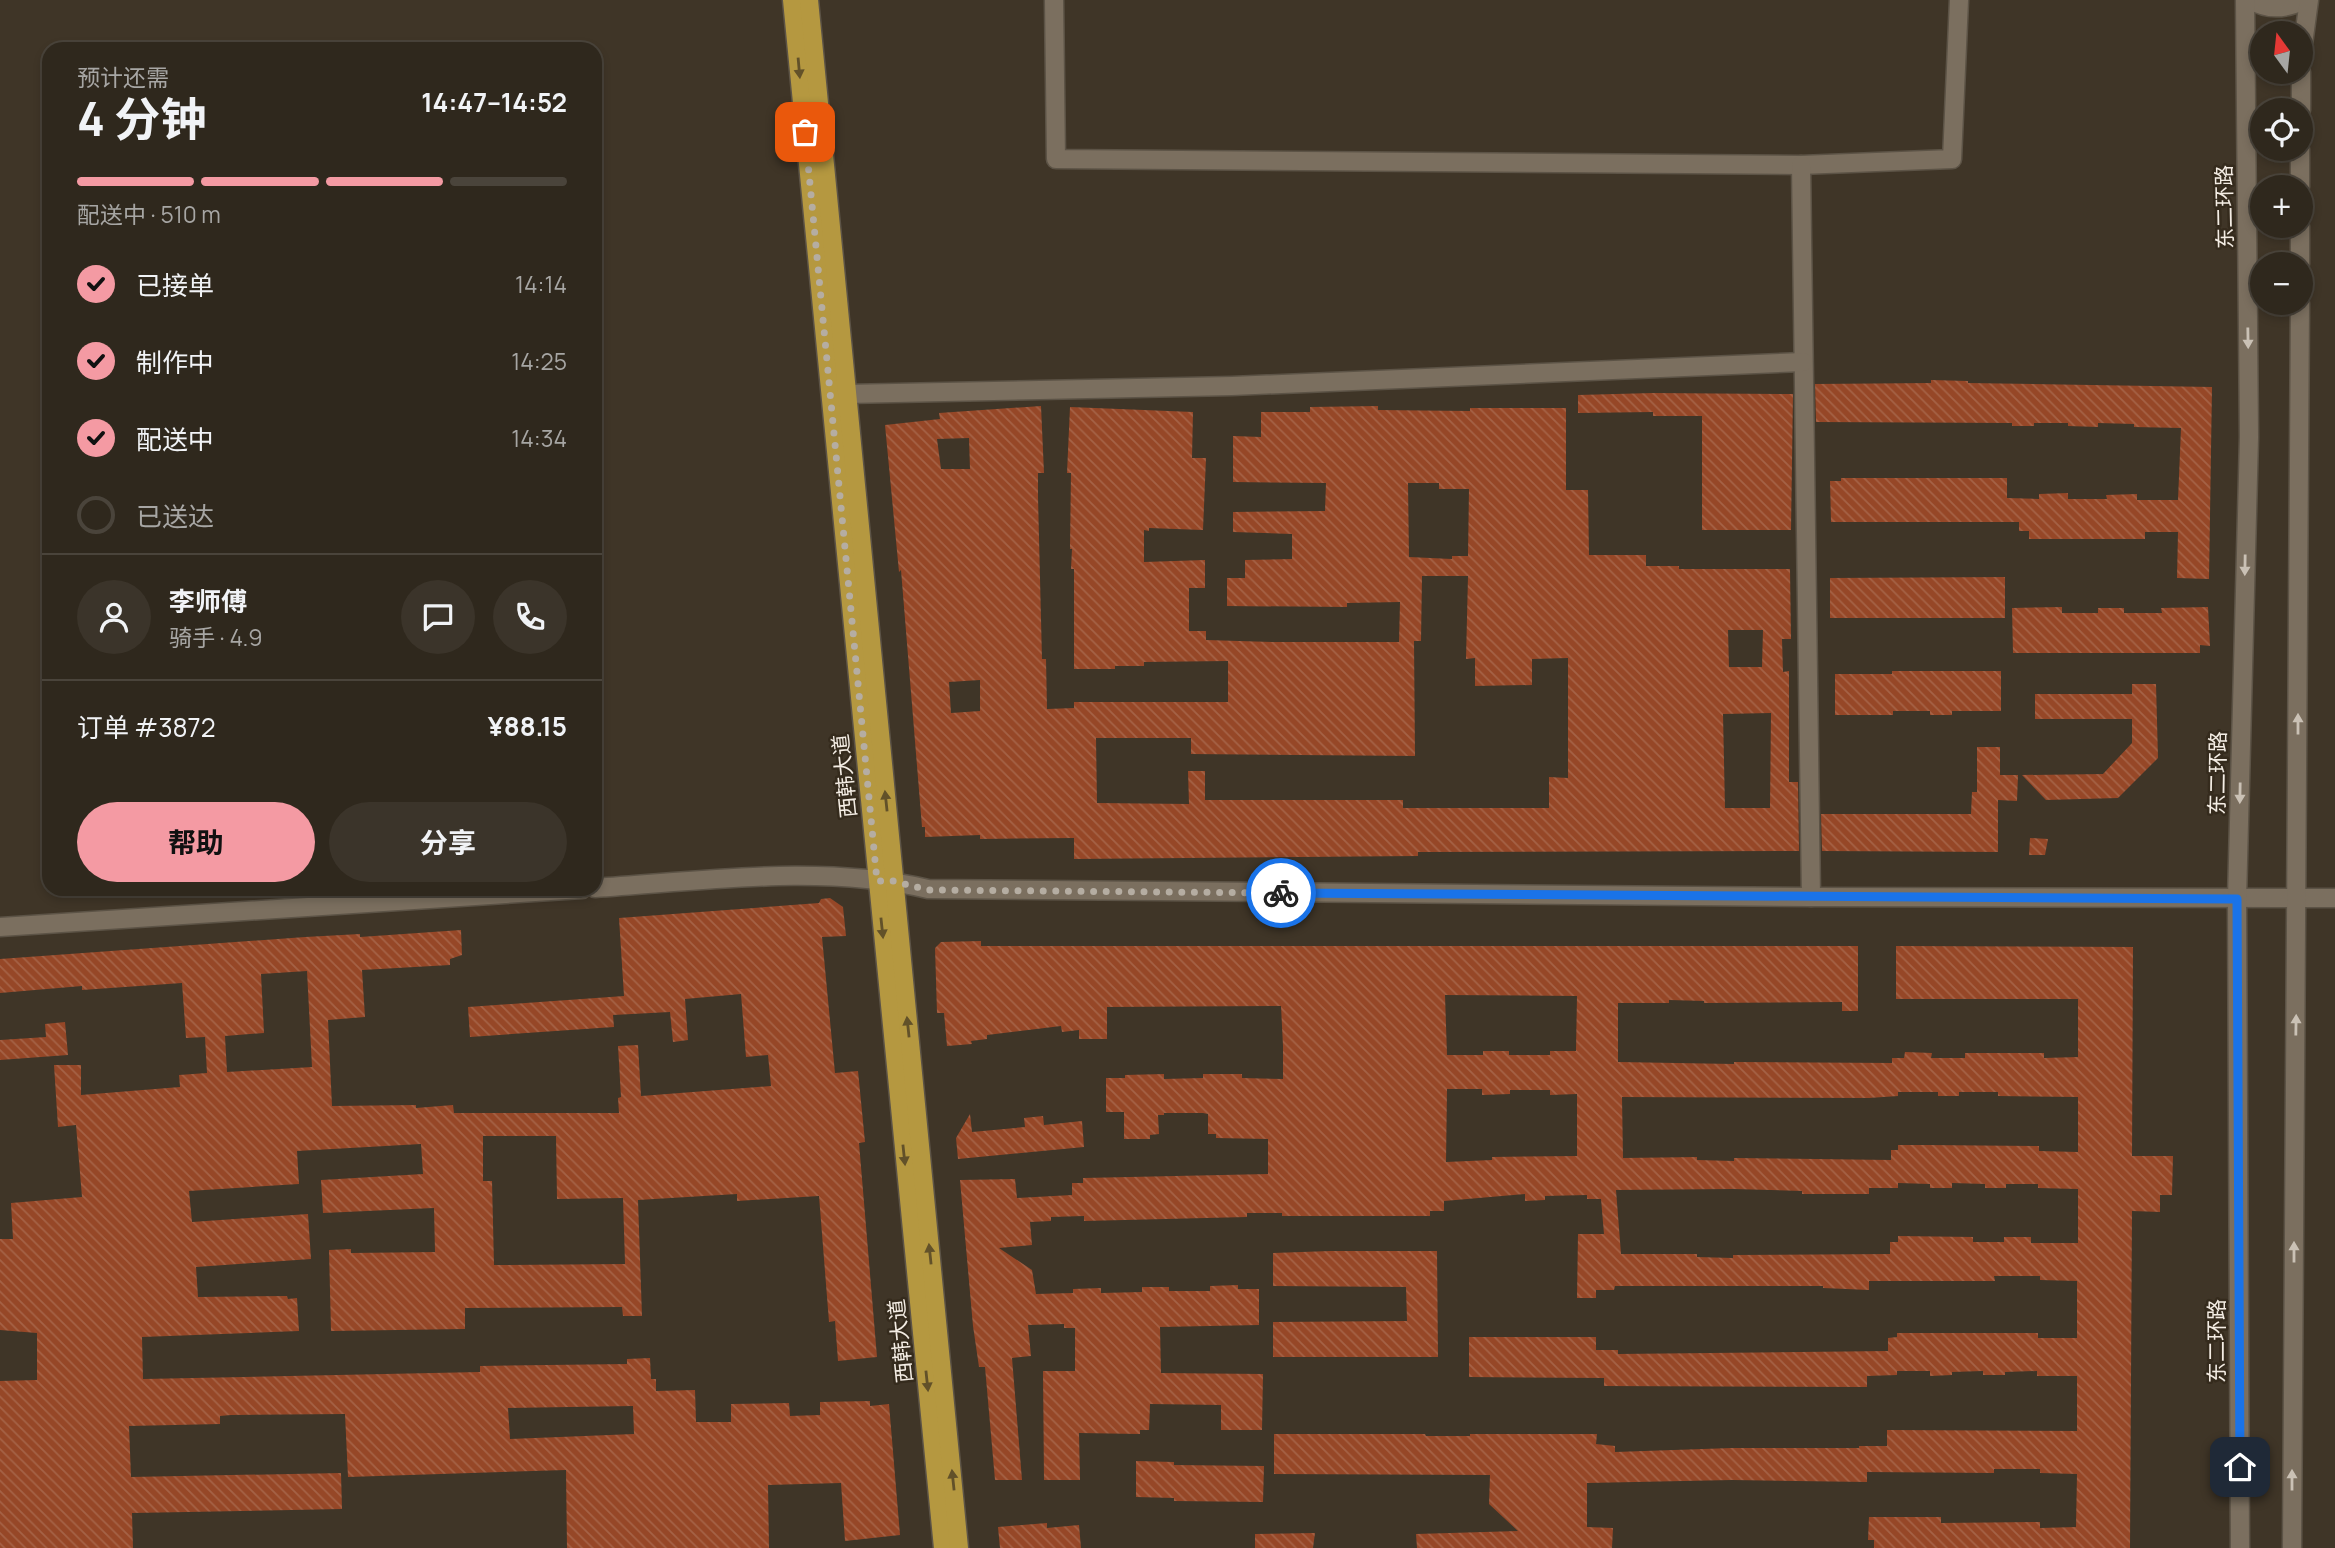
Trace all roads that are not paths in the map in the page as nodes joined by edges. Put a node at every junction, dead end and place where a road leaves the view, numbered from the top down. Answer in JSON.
{"nodes":[{"id":1,"x":792,"y":0,"type":"edge"},
{"id":2,"x":809,"y":0,"type":"edge"},
{"id":3,"x":1054,"y":0,"type":"edge"},
{"id":4,"x":1959,"y":0,"type":"edge"},
{"id":5,"x":2245,"y":0,"type":"edge"},
{"id":6,"x":2251,"y":0,"type":"edge"},
{"id":7,"x":2306,"y":0,"type":"edge"},
{"id":8,"x":2304,"y":21,"type":"edge"},
{"id":9,"x":1801,"y":165,"type":"junction"},
{"id":10,"x":2300,"y":315,"type":"edge"},
{"id":11,"x":1803,"y":362,"type":"junction"},
{"id":12,"x":846,"y":394,"type":"junction"},
{"id":13,"x":885,"y":881,"type":"junction"},
{"id":14,"x":602,"y":888,"type":"edge"},
{"id":15,"x":472,"y":896,"type":"edge"},
{"id":16,"x":1811,"y":897,"type":"junction"},
{"id":17,"x":2335,"y":898,"type":"edge"},
{"id":18,"x":2237,"y":899,"type":"junction"},
{"id":19,"x":2297,"y":899,"type":"junction"},
{"id":20,"x":0,"y":926,"type":"edge"},
{"id":21,"x":943,"y":1548,"type":"edge"},
{"id":22,"x":959,"y":1548,"type":"edge"},
{"id":23,"x":2240,"y":1548,"type":"edge"},
{"id":24,"x":2292,"y":1548,"type":"edge"}],
"edges":[{"from":1,"to":13,"type":"main road","name":"西韩大道","one_way":true},
{"from":2,"to":12,"type":"main road","name":"西韩大道"},
{"from":3,"to":9,"type":"street"},
{"from":4,"to":9,"type":"street"},
{"from":5,"to":18,"type":"street","name":"东二环路","one_way":true},
{"from":6,"to":7,"type":"street"},
{"from":7,"to":8,"type":"street"},
{"from":9,"to":11,"type":"street"},
{"from":19,"to":10,"type":"street","one_way":true},
{"from":11,"to":12,"type":"street"},
{"from":11,"to":16,"type":"street"},
{"from":13,"to":12,"type":"main road","name":"西韩大道","one_way":true},
{"from":13,"to":14,"type":"street"},
{"from":13,"to":16,"type":"street"},
{"from":13,"to":21,"type":"main road","name":"西韩大道","one_way":true},
{"from":22,"to":13,"type":"main road","name":"西韩大道","one_way":true},
{"from":15,"to":20,"type":"street"},
{"from":16,"to":18,"type":"street"},
{"from":17,"to":19,"type":"street"},
{"from":18,"to":19,"type":"street"},
{"from":18,"to":23,"type":"street","name":"东二环路"},
{"from":24,"to":19,"type":"street","one_way":true}]}
